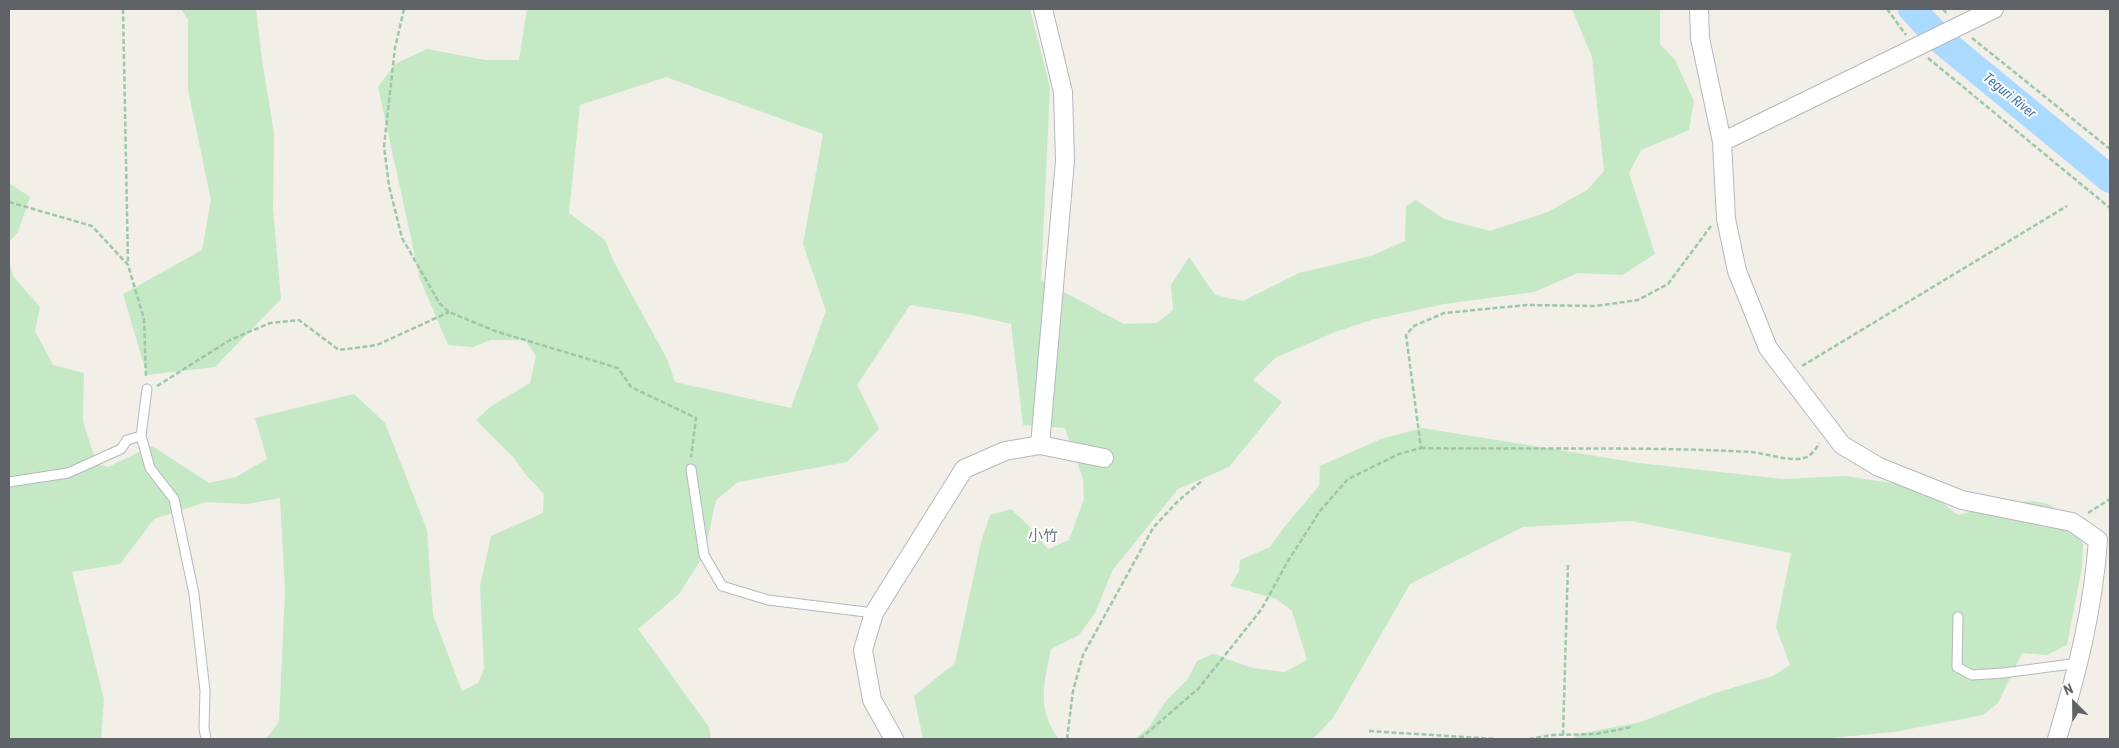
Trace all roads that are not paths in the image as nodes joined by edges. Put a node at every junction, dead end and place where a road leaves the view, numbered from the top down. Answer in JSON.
{"nodes":[{"id":1,"x":1043,"y":9,"type":"edge"},
{"id":2,"x":1699,"y":9,"type":"edge"},
{"id":3,"x":1994,"y":9,"type":"edge"},
{"id":4,"x":1722,"y":142,"type":"junction"},
{"id":5,"x":147,"y":389,"type":"road end"},
{"id":6,"x":141,"y":436,"type":"junction"},
{"id":7,"x":1040,"y":445,"type":"junction"},
{"id":8,"x":1104,"y":458,"type":"dead end"},
{"id":9,"x":691,"y":469,"type":"road end"},
{"id":10,"x":9,"y":482,"type":"edge"},
{"id":11,"x":874,"y":613,"type":"junction"},
{"id":12,"x":1958,"y":617,"type":"dead end"},
{"id":13,"x":2079,"y":663,"type":"junction"},
{"id":14,"x":206,"y":739,"type":"edge"},
{"id":15,"x":894,"y":739,"type":"edge"},
{"id":16,"x":2057,"y":739,"type":"edge"}],
"edges":[{"from":1,"to":7,"type":"street"},
{"from":2,"to":4,"type":"street"},
{"from":3,"to":4,"type":"street"},
{"from":4,"to":13,"type":"street"},
{"from":5,"to":6,"type":"lane"},
{"from":6,"to":10,"type":"lane"},
{"from":6,"to":14,"type":"lane"},
{"from":7,"to":8,"type":"street"},
{"from":7,"to":11,"type":"street"},
{"from":9,"to":11,"type":"lane"},
{"from":11,"to":15,"type":"street"},
{"from":12,"to":13,"type":"lane"},
{"from":13,"to":16,"type":"street"}]}
